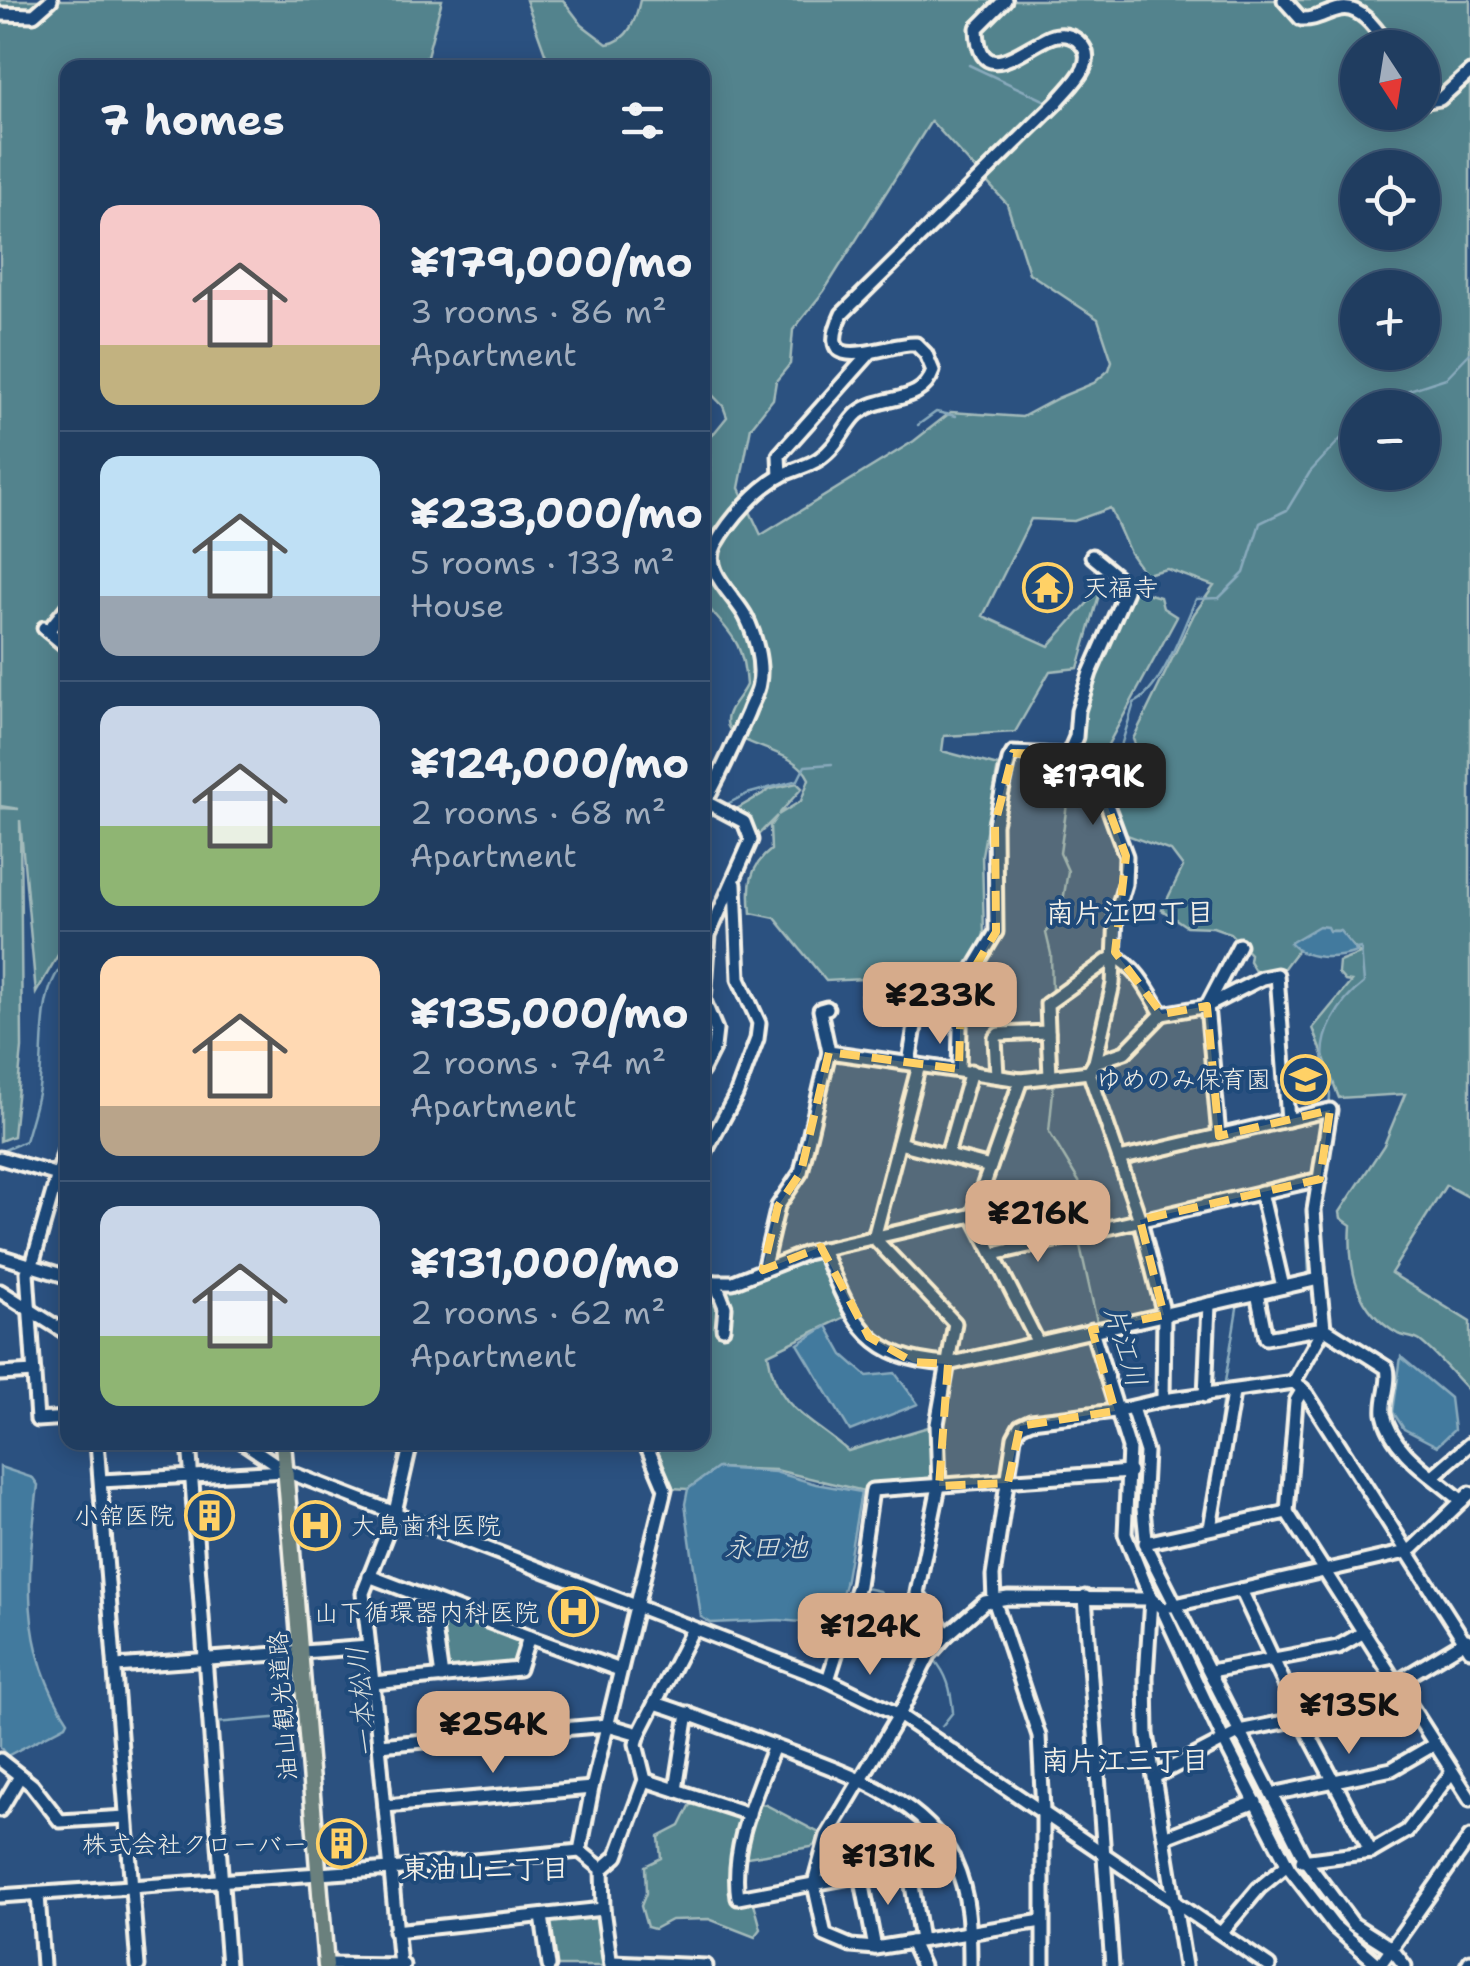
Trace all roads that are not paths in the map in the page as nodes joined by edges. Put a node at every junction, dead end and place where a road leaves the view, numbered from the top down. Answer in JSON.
{"nodes":[{"id":1,"x":51,"y":0,"type":"edge"},
{"id":2,"x":1005,"y":0,"type":"edge"},
{"id":3,"x":1284,"y":0,"type":"edge"},
{"id":4,"x":0,"y":14,"type":"edge"},
{"id":5,"x":1373,"y":30,"type":"edge"},
{"id":6,"x":1470,"y":72,"type":"edge"},
{"id":7,"x":1440,"y":98,"type":"edge"},
{"id":8,"x":870,"y":354,"type":"junction"},
{"id":9,"x":780,"y":476,"type":"junction"},
{"id":10,"x":1092,"y":556,"type":"dead end"},
{"id":11,"x":711,"y":558,"type":"joint"},
{"id":12,"x":60,"y":614,"type":"edge"},
{"id":13,"x":60,"y":641,"type":"edge"},
{"id":14,"x":1066,"y":760,"type":"junction"},
{"id":15,"x":711,"y":807,"type":"edge"},
{"id":16,"x":734,"y":874,"type":"junction"},
{"id":17,"x":710,"y":925,"type":"edge"},
{"id":18,"x":1239,"y":946,"type":"dead end"},
{"id":19,"x":1114,"y":956,"type":"junction"},
{"id":20,"x":872,"y":998,"type":"dead end"},
{"id":21,"x":1207,"y":1006,"type":"junction"},
{"id":22,"x":827,"y":1008,"type":"dead end"},
{"id":23,"x":1162,"y":1014,"type":"junction"},
{"id":24,"x":710,"y":1016,"type":"edge"},
{"id":25,"x":1048,"y":1032,"type":"junction"},
{"id":26,"x":829,"y":1052,"type":"junction"},
{"id":27,"x":710,"y":1055,"type":"edge"},
{"id":28,"x":914,"y":1064,"type":"junction"},
{"id":29,"x":1092,"y":1067,"type":"junction"},
{"id":30,"x":965,"y":1070,"type":"junction"},
{"id":31,"x":997,"y":1076,"type":"junction"},
{"id":32,"x":1056,"y":1076,"type":"junction"},
{"id":33,"x":1021,"y":1080,"type":"junction"},
{"id":34,"x":1288,"y":1120,"type":"junction"},
{"id":35,"x":1219,"y":1136,"type":"junction"},
{"id":36,"x":710,"y":1143,"type":"edge"},
{"id":37,"x":899,"y":1143,"type":"junction"},
{"id":38,"x":947,"y":1155,"type":"junction"},
{"id":39,"x":0,"y":1158,"type":"edge"},
{"id":40,"x":1119,"y":1159,"type":"junction"},
{"id":41,"x":990,"y":1167,"type":"junction"},
{"id":42,"x":60,"y":1176,"type":"edge"},
{"id":43,"x":1315,"y":1180,"type":"junction"},
{"id":44,"x":60,"y":1183,"type":"edge"},
{"id":45,"x":1261,"y":1192,"type":"junction"},
{"id":46,"x":973,"y":1215,"type":"junction"},
{"id":47,"x":1140,"y":1220,"type":"junction"},
{"id":48,"x":874,"y":1238,"type":"junction"},
{"id":49,"x":822,"y":1249,"type":"junction"},
{"id":50,"x":994,"y":1254,"type":"junction"},
{"id":51,"x":0,"y":1256,"type":"edge"},
{"id":52,"x":32,"y":1266,"type":"junction"},
{"id":53,"x":763,"y":1270,"type":"junction"},
{"id":54,"x":60,"y":1275,"type":"edge"},
{"id":55,"x":1320,"y":1278,"type":"junction"},
{"id":56,"x":710,"y":1282,"type":"edge"},
{"id":57,"x":710,"y":1284,"type":"edge"},
{"id":58,"x":1282,"y":1284,"type":"junction"},
{"id":59,"x":0,"y":1291,"type":"edge"},
{"id":60,"x":1245,"y":1296,"type":"junction"},
{"id":61,"x":1209,"y":1304,"type":"junction"},
{"id":62,"x":29,"y":1310,"type":"junction"},
{"id":63,"x":1164,"y":1315,"type":"junction"},
{"id":64,"x":723,"y":1328,"type":"dead end"},
{"id":65,"x":1324,"y":1328,"type":"junction"},
{"id":66,"x":60,"y":1329,"type":"edge"},
{"id":67,"x":1098,"y":1329,"type":"junction"},
{"id":68,"x":1038,"y":1343,"type":"junction"},
{"id":69,"x":948,"y":1364,"type":"junction"},
{"id":70,"x":34,"y":1372,"type":"junction"},
{"id":71,"x":0,"y":1374,"type":"edge"},
{"id":72,"x":1298,"y":1386,"type":"junction"},
{"id":73,"x":1227,"y":1394,"type":"junction"},
{"id":74,"x":1205,"y":1396,"type":"junction"},
{"id":75,"x":1164,"y":1400,"type":"junction"},
{"id":76,"x":1125,"y":1409,"type":"junction"},
{"id":77,"x":60,"y":1419,"type":"edge"},
{"id":78,"x":1470,"y":1444,"type":"edge"},
{"id":79,"x":98,"y":1450,"type":"edge"},
{"id":80,"x":190,"y":1450,"type":"edge"},
{"id":81,"x":254,"y":1450,"type":"edge"},
{"id":82,"x":284,"y":1450,"type":"edge"},
{"id":83,"x":409,"y":1450,"type":"edge"},
{"id":84,"x":648,"y":1450,"type":"edge"},
{"id":85,"x":286,"y":1471,"type":"junction"},
{"id":86,"x":1130,"y":1472,"type":"junction"},
{"id":87,"x":192,"y":1476,"type":"junction"},
{"id":88,"x":1434,"y":1476,"type":"junction"},
{"id":89,"x":101,"y":1481,"type":"junction"},
{"id":90,"x":1008,"y":1482,"type":"junction"},
{"id":91,"x":938,"y":1486,"type":"junction"},
{"id":92,"x":1466,"y":1497,"type":"edge"},
{"id":93,"x":1287,"y":1512,"type":"junction"},
{"id":94,"x":400,"y":1514,"type":"junction"},
{"id":95,"x":1210,"y":1528,"type":"junction"},
{"id":96,"x":1144,"y":1539,"type":"junction"},
{"id":97,"x":1407,"y":1550,"type":"junction"},
{"id":98,"x":1325,"y":1571,"type":"junction"},
{"id":99,"x":373,"y":1577,"type":"junction"},
{"id":100,"x":1241,"y":1590,"type":"junction"},
{"id":101,"x":1085,"y":1598,"type":"junction"},
{"id":102,"x":1151,"y":1598,"type":"junction"},
{"id":103,"x":431,"y":1600,"type":"junction"},
{"id":104,"x":994,"y":1600,"type":"junction"},
{"id":105,"x":1176,"y":1605,"type":"junction"},
{"id":106,"x":636,"y":1608,"type":"junction"},
{"id":107,"x":1162,"y":1608,"type":"junction"},
{"id":108,"x":692,"y":1629,"type":"junction"},
{"id":109,"x":1364,"y":1632,"type":"junction"},
{"id":110,"x":948,"y":1635,"type":"junction"},
{"id":111,"x":529,"y":1637,"type":"junction"},
{"id":112,"x":1468,"y":1644,"type":"edge"},
{"id":113,"x":369,"y":1647,"type":"junction"},
{"id":114,"x":300,"y":1652,"type":"junction"},
{"id":115,"x":206,"y":1658,"type":"junction"},
{"id":116,"x":1273,"y":1659,"type":"junction"},
{"id":117,"x":116,"y":1666,"type":"junction"},
{"id":118,"x":620,"y":1670,"type":"junction"},
{"id":119,"x":1211,"y":1671,"type":"junction"},
{"id":120,"x":442,"y":1677,"type":"junction"},
{"id":121,"x":828,"y":1680,"type":"junction"},
{"id":122,"x":378,"y":1683,"type":"junction"},
{"id":123,"x":1398,"y":1684,"type":"junction"},
{"id":124,"x":655,"y":1703,"type":"junction"},
{"id":125,"x":688,"y":1713,"type":"junction"},
{"id":126,"x":899,"y":1716,"type":"junction"},
{"id":127,"x":1301,"y":1719,"type":"junction"},
{"id":128,"x":608,"y":1725,"type":"junction"},
{"id":129,"x":1241,"y":1732,"type":"junction"},
{"id":130,"x":640,"y":1734,"type":"junction"},
{"id":131,"x":1223,"y":1739,"type":"junction"},
{"id":132,"x":384,"y":1744,"type":"junction"},
{"id":133,"x":1434,"y":1744,"type":"junction"},
{"id":134,"x":774,"y":1746,"type":"junction"},
{"id":135,"x":0,"y":1760,"type":"edge"},
{"id":136,"x":1452,"y":1772,"type":"junction"},
{"id":137,"x":20,"y":1776,"type":"junction"},
{"id":138,"x":1154,"y":1777,"type":"junction"},
{"id":139,"x":861,"y":1778,"type":"junction"},
{"id":140,"x":645,"y":1780,"type":"junction"},
{"id":141,"x":1333,"y":1781,"type":"junction"},
{"id":142,"x":592,"y":1788,"type":"junction"},
{"id":143,"x":676,"y":1790,"type":"junction"},
{"id":144,"x":1272,"y":1794,"type":"junction"},
{"id":145,"x":1470,"y":1799,"type":"edge"},
{"id":146,"x":1256,"y":1802,"type":"junction"},
{"id":147,"x":390,"y":1806,"type":"junction"},
{"id":148,"x":0,"y":1810,"type":"edge"},
{"id":149,"x":1043,"y":1810,"type":"junction"},
{"id":150,"x":749,"y":1814,"type":"junction"},
{"id":151,"x":126,"y":1817,"type":"junction"},
{"id":152,"x":1470,"y":1837,"type":"edge"},
{"id":153,"x":1164,"y":1838,"type":"junction"},
{"id":154,"x":580,"y":1851,"type":"junction"},
{"id":155,"x":1371,"y":1852,"type":"junction"},
{"id":156,"x":1105,"y":1855,"type":"junction"},
{"id":157,"x":954,"y":1858,"type":"junction"},
{"id":158,"x":1305,"y":1860,"type":"junction"},
{"id":159,"x":909,"y":1866,"type":"junction"},
{"id":160,"x":1288,"y":1867,"type":"junction"},
{"id":161,"x":395,"y":1869,"type":"junction"},
{"id":162,"x":602,"y":1869,"type":"junction"},
{"id":163,"x":317,"y":1874,"type":"junction"},
{"id":164,"x":861,"y":1875,"type":"junction"},
{"id":165,"x":222,"y":1882,"type":"junction"},
{"id":166,"x":814,"y":1884,"type":"junction"},
{"id":167,"x":132,"y":1888,"type":"junction"},
{"id":168,"x":38,"y":1895,"type":"junction"},
{"id":169,"x":0,"y":1896,"type":"edge"},
{"id":170,"x":1174,"y":1900,"type":"junction"},
{"id":171,"x":603,"y":1910,"type":"junction"},
{"id":172,"x":542,"y":1916,"type":"junction"},
{"id":173,"x":1042,"y":1921,"type":"junction"},
{"id":174,"x":400,"y":1931,"type":"junction"},
{"id":175,"x":970,"y":1932,"type":"junction"},
{"id":176,"x":1221,"y":1933,"type":"junction"},
{"id":177,"x":916,"y":1941,"type":"junction"},
{"id":178,"x":875,"y":1948,"type":"junction"},
{"id":179,"x":1391,"y":1948,"type":"junction"},
{"id":180,"x":611,"y":1964,"type":"edge"},
{"id":181,"x":326,"y":1965,"type":"edge"},
{"id":182,"x":402,"y":1965,"type":"edge"},
{"id":183,"x":43,"y":1966,"type":"edge"},
{"id":184,"x":138,"y":1966,"type":"edge"},
{"id":185,"x":228,"y":1966,"type":"edge"},
{"id":186,"x":548,"y":1966,"type":"edge"},
{"id":187,"x":706,"y":1966,"type":"edge"},
{"id":188,"x":922,"y":1966,"type":"edge"},
{"id":189,"x":970,"y":1966,"type":"edge"},
{"id":190,"x":1043,"y":1966,"type":"edge"},
{"id":191,"x":1112,"y":1966,"type":"edge"},
{"id":192,"x":1185,"y":1966,"type":"edge"},
{"id":193,"x":1269,"y":1966,"type":"edge"},
{"id":194,"x":1379,"y":1966,"type":"edge"},
{"id":195,"x":1404,"y":1966,"type":"edge"}],
"edges":[{"from":1,"to":4,"type":"street"},
{"from":2,"to":8,"type":"street"},
{"from":3,"to":5,"type":"street"},
{"from":6,"to":7,"type":"street"},
{"from":8,"to":9,"type":"street"},
{"from":8,"to":9,"type":"street"},
{"from":9,"to":11,"type":"street"},
{"from":10,"to":14,"type":"street"},
{"from":11,"to":15,"type":"street"},
{"from":12,"to":13,"type":"street"},
{"from":14,"to":19,"type":"street"},
{"from":14,"to":30,"type":"street"},
{"from":15,"to":16,"type":"street"},
{"from":16,"to":17,"type":"street"},
{"from":16,"to":36,"type":"street"},
{"from":18,"to":21,"type":"street"},
{"from":19,"to":23,"type":"street"},
{"from":19,"to":25,"type":"street"},
{"from":19,"to":29,"type":"street"},
{"from":20,"to":28,"type":"street"},
{"from":21,"to":23,"type":"street"},
{"from":21,"to":34,"type":"street"},
{"from":21,"to":35,"type":"street"},
{"from":22,"to":26,"type":"street"},
{"from":23,"to":29,"type":"street"},
{"from":24,"to":27,"type":"street"},
{"from":25,"to":31,"type":"street"},
{"from":25,"to":32,"type":"street"},
{"from":26,"to":28,"type":"street"},
{"from":26,"to":53,"type":"street"},
{"from":28,"to":30,"type":"street"},
{"from":28,"to":37,"type":"street"},
{"from":29,"to":32,"type":"street"},
{"from":29,"to":40,"type":"street"},
{"from":30,"to":31,"type":"street"},
{"from":30,"to":38,"type":"street"},
{"from":31,"to":33,"type":"street"},
{"from":32,"to":33,"type":"street"},
{"from":33,"to":41,"type":"street"},
{"from":34,"to":35,"type":"street"},
{"from":34,"to":43,"type":"street"},
{"from":35,"to":40,"type":"street"},
{"from":37,"to":38,"type":"street"},
{"from":37,"to":48,"type":"street"},
{"from":38,"to":41,"type":"street"},
{"from":39,"to":42,"type":"street"},
{"from":40,"to":47,"type":"street"},
{"from":41,"to":46,"type":"street"},
{"from":43,"to":45,"type":"street"},
{"from":43,"to":55,"type":"street"},
{"from":44,"to":52,"type":"street"},
{"from":45,"to":47,"type":"street"},
{"from":45,"to":58,"type":"street"},
{"from":46,"to":48,"type":"street"},
{"from":46,"to":50,"type":"street"},
{"from":47,"to":50,"type":"street"},
{"from":47,"to":63,"type":"street"},
{"from":48,"to":49,"type":"street"},
{"from":48,"to":69,"type":"street"},
{"from":49,"to":53,"type":"street"},
{"from":49,"to":69,"type":"street"},
{"from":50,"to":68,"type":"street"},
{"from":51,"to":52,"type":"street"},
{"from":52,"to":54,"type":"street"},
{"from":52,"to":62,"type":"street"},
{"from":53,"to":56,"type":"street"},
{"from":55,"to":58,"type":"street"},
{"from":55,"to":65,"type":"street"},
{"from":57,"to":64,"type":"street"},
{"from":58,"to":60,"type":"street"},
{"from":59,"to":62,"type":"street"},
{"from":60,"to":61,"type":"street"},
{"from":60,"to":65,"type":"street"},
{"from":61,"to":63,"type":"street"},
{"from":61,"to":74,"type":"street"},
{"from":62,"to":66,"type":"street"},
{"from":62,"to":70,"type":"street"},
{"from":63,"to":67,"type":"street"},
{"from":63,"to":75,"type":"street"},
{"from":65,"to":72,"type":"street"},
{"from":65,"to":88,"type":"street"},
{"from":67,"to":68,"type":"street"},
{"from":67,"to":76,"type":"street"},
{"from":68,"to":69,"type":"street"},
{"from":69,"to":91,"type":"street"},
{"from":70,"to":71,"type":"street"},
{"from":70,"to":77,"type":"street"},
{"from":72,"to":73,"type":"street"},
{"from":72,"to":93,"type":"street"},
{"from":72,"to":97,"type":"street"},
{"from":73,"to":74,"type":"street"},
{"from":73,"to":95,"type":"street"},
{"from":74,"to":75,"type":"street"},
{"from":75,"to":76,"type":"street"},
{"from":76,"to":86,"type":"street"},
{"from":76,"to":90,"type":"street"},
{"from":76,"to":96,"type":"street"},
{"from":78,"to":88,"type":"street"},
{"from":79,"to":89,"type":"street"},
{"from":80,"to":87,"type":"street"},
{"from":81,"to":85,"type":"street"},
{"from":82,"to":85,"type":"main road","name":"油山観光道路"},
{"from":83,"to":94,"type":"street"},
{"from":84,"to":106,"type":"street"},
{"from":85,"to":87,"type":"street"},
{"from":85,"to":94,"type":"street"},
{"from":85,"to":114,"type":"main road","name":"油山観光道路"},
{"from":86,"to":90,"type":"street"},
{"from":86,"to":102,"type":"street"},
{"from":87,"to":89,"type":"street"},
{"from":87,"to":115,"type":"street"},
{"from":88,"to":92,"type":"street"},
{"from":89,"to":117,"type":"street"},
{"from":90,"to":91,"type":"street"},
{"from":90,"to":104,"type":"street"},
{"from":91,"to":110,"type":"street"},
{"from":91,"to":121,"type":"street"},
{"from":92,"to":97,"type":"street"},
{"from":93,"to":95,"type":"street"},
{"from":93,"to":98,"type":"street"},
{"from":94,"to":99,"type":"street"},
{"from":94,"to":106,"type":"street"},
{"from":95,"to":96,"type":"street"},
{"from":96,"to":105,"type":"street"},
{"from":97,"to":98,"type":"street"},
{"from":97,"to":112,"type":"street"},
{"from":98,"to":100,"type":"street"},
{"from":98,"to":109,"type":"street"},
{"from":99,"to":103,"type":"street"},
{"from":99,"to":113,"type":"street"},
{"from":100,"to":105,"type":"street"},
{"from":100,"to":116,"type":"street"},
{"from":101,"to":102,"type":"street"},
{"from":101,"to":104,"type":"street"},
{"from":101,"to":156,"type":"street"},
{"from":102,"to":107,"type":"street"},
{"from":102,"to":138,"type":"street"},
{"from":103,"to":111,"type":"street"},
{"from":103,"to":120,"type":"street"},
{"from":104,"to":110,"type":"street"},
{"from":104,"to":149,"type":"street"},
{"from":105,"to":107,"type":"street"},
{"from":105,"to":119,"type":"street"},
{"from":106,"to":108,"type":"street"},
{"from":106,"to":118,"type":"street"},
{"from":107,"to":131,"type":"street"},
{"from":108,"to":121,"type":"street"},
{"from":108,"to":124,"type":"street"},
{"from":109,"to":116,"type":"street"},
{"from":109,"to":123,"type":"street"},
{"from":110,"to":126,"type":"street"},
{"from":111,"to":118,"type":"street"},
{"from":111,"to":120,"type":"street"},
{"from":112,"to":123,"type":"street"},
{"from":113,"to":114,"type":"street"},
{"from":113,"to":122,"type":"street"},
{"from":114,"to":115,"type":"street"},
{"from":114,"to":163,"type":"main road","name":"油山観光道路"},
{"from":115,"to":117,"type":"street"},
{"from":115,"to":165,"type":"street"},
{"from":116,"to":119,"type":"street"},
{"from":116,"to":127,"type":"street"},
{"from":117,"to":151,"type":"street"},
{"from":118,"to":128,"type":"street"},
{"from":119,"to":129,"type":"street"},
{"from":120,"to":122,"type":"street"},
{"from":121,"to":126,"type":"street"},
{"from":122,"to":132,"type":"street"},
{"from":123,"to":127,"type":"street"},
{"from":123,"to":133,"type":"street"},
{"from":124,"to":125,"type":"street"},
{"from":124,"to":130,"type":"street"},
{"from":125,"to":134,"type":"street"},
{"from":125,"to":143,"type":"street"},
{"from":126,"to":139,"type":"street"},
{"from":126,"to":149,"type":"street"},
{"from":127,"to":129,"type":"street"},
{"from":127,"to":141,"type":"street"},
{"from":128,"to":130,"type":"street"},
{"from":128,"to":132,"type":"street"},
{"from":128,"to":142,"type":"street"},
{"from":129,"to":131,"type":"street"},
{"from":129,"to":144,"type":"street"},
{"from":130,"to":140,"type":"street"},
{"from":131,"to":138,"type":"street"},
{"from":131,"to":146,"type":"street"},
{"from":132,"to":147,"type":"street"},
{"from":133,"to":136,"type":"street"},
{"from":133,"to":141,"type":"street"},
{"from":134,"to":139,"type":"street"},
{"from":134,"to":150,"type":"street"},
{"from":135,"to":137,"type":"street"},
{"from":136,"to":145,"type":"street"},
{"from":136,"to":155,"type":"street"},
{"from":137,"to":148,"type":"street"},
{"from":137,"to":151,"type":"street"},
{"from":138,"to":153,"type":"street"},
{"from":139,"to":157,"type":"street"},
{"from":139,"to":166,"type":"street"},
{"from":140,"to":143,"type":"street"},
{"from":140,"to":162,"type":"street"},
{"from":141,"to":144,"type":"street"},
{"from":141,"to":155,"type":"street"},
{"from":142,"to":147,"type":"street"},
{"from":142,"to":154,"type":"street"},
{"from":143,"to":150,"type":"street"},
{"from":144,"to":158,"type":"street"},
{"from":146,"to":153,"type":"street"},
{"from":146,"to":160,"type":"street"},
{"from":147,"to":161,"type":"street"},
{"from":149,"to":156,"type":"street"},
{"from":149,"to":173,"type":"street"},
{"from":150,"to":166,"type":"street"},
{"from":151,"to":167,"type":"street"},
{"from":152,"to":179,"type":"street"},
{"from":153,"to":170,"type":"street"},
{"from":154,"to":161,"type":"street"},
{"from":154,"to":162,"type":"street"},
{"from":155,"to":158,"type":"street"},
{"from":156,"to":170,"type":"street"},
{"from":156,"to":191,"type":"street"},
{"from":157,"to":159,"type":"street"},
{"from":157,"to":175,"type":"street"},
{"from":158,"to":160,"type":"street"},
{"from":158,"to":179,"type":"street"},
{"from":159,"to":164,"type":"street"},
{"from":159,"to":177,"type":"street"},
{"from":160,"to":176,"type":"street"},
{"from":160,"to":194,"type":"street"},
{"from":161,"to":163,"type":"street"},
{"from":161,"to":174,"type":"street"},
{"from":162,"to":171,"type":"street"},
{"from":163,"to":165,"type":"street"},
{"from":163,"to":181,"type":"main road","name":"油山観光道路"},
{"from":164,"to":166,"type":"street"},
{"from":164,"to":178,"type":"street"},
{"from":165,"to":167,"type":"street"},
{"from":165,"to":185,"type":"street"},
{"from":166,"to":178,"type":"street"},
{"from":167,"to":168,"type":"street"},
{"from":167,"to":184,"type":"street"},
{"from":168,"to":169,"type":"street"},
{"from":168,"to":183,"type":"street"},
{"from":170,"to":176,"type":"street"},
{"from":170,"to":192,"type":"street"},
{"from":171,"to":172,"type":"street"},
{"from":171,"to":180,"type":"street"},
{"from":172,"to":174,"type":"street"},
{"from":172,"to":186,"type":"street"},
{"from":173,"to":175,"type":"street"},
{"from":173,"to":190,"type":"street"},
{"from":174,"to":182,"type":"street"},
{"from":175,"to":177,"type":"street"},
{"from":175,"to":189,"type":"street"},
{"from":176,"to":193,"type":"street"},
{"from":177,"to":178,"type":"street"},
{"from":177,"to":188,"type":"street"},
{"from":179,"to":194,"type":"street"},
{"from":179,"to":195,"type":"street"},
{"from":180,"to":187,"type":"street"},
{"from":181,"to":182,"type":"street"}]}
